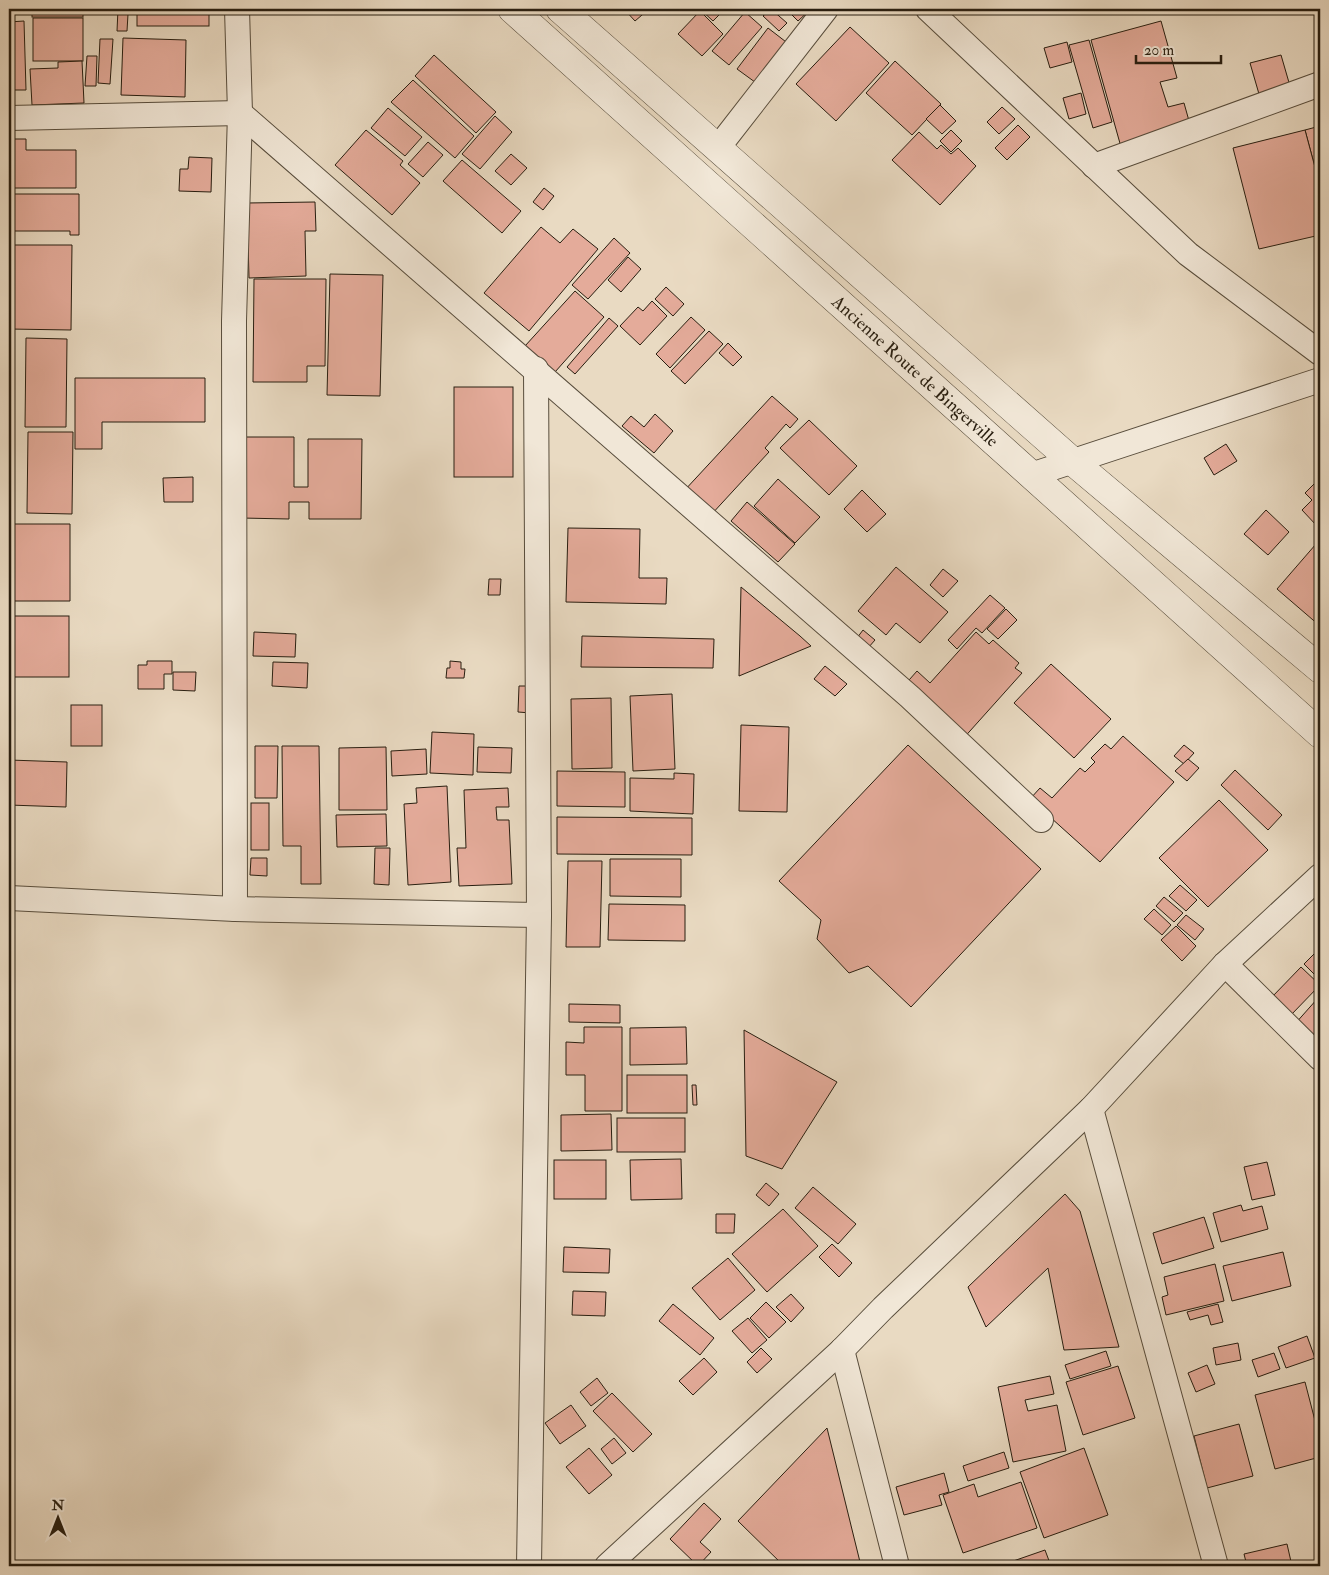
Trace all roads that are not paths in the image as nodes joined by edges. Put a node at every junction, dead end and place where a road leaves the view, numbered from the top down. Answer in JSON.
{"nodes":[{"id":1,"x":237,"y":9,"type":"edge"},
{"id":2,"x":512,"y":9,"type":"edge"},
{"id":3,"x":560,"y":9,"type":"edge"},
{"id":4,"x":826,"y":9,"type":"edge"},
{"id":5,"x":928,"y":9,"type":"edge"},
{"id":6,"x":1320,"y":84,"type":"edge"},
{"id":7,"x":240,"y":113,"type":"junction"},
{"id":8,"x":9,"y":118,"type":"edge"},
{"id":9,"x":717,"y":149,"type":"junction"},
{"id":10,"x":1094,"y":166,"type":"junction"},
{"id":11,"x":1320,"y":353,"type":"edge"},
{"id":12,"x":536,"y":370,"type":"junction"},
{"id":13,"x":1320,"y":380,"type":"edge"},
{"id":14,"x":1071,"y":460,"type":"junction"},
{"id":15,"x":1031,"y":475,"type":"junction"},
{"id":16,"x":1320,"y":669,"type":"edge"},
{"id":17,"x":1320,"y":734,"type":"edge"},
{"id":18,"x":1041,"y":820,"type":"dead end"},
{"id":19,"x":1320,"y":876,"type":"edge"},
{"id":20,"x":9,"y":898,"type":"edge"},
{"id":21,"x":235,"y":909,"type":"junction"},
{"id":22,"x":539,"y":915,"type":"junction"},
{"id":23,"x":1225,"y":964,"type":"junction"},
{"id":24,"x":1320,"y":1058,"type":"edge"},
{"id":25,"x":1091,"y":1109,"type":"junction"},
{"id":26,"x":842,"y":1350,"type":"junction"},
{"id":27,"x":529,"y":1566,"type":"edge"},
{"id":28,"x":607,"y":1566,"type":"edge"},
{"id":29,"x":897,"y":1566,"type":"edge"},
{"id":30,"x":1216,"y":1566,"type":"edge"}],
"edges":[{"from":1,"to":7,"type":"street"},
{"from":2,"to":15,"type":"street","name":"Ancienne Route de Bingerville"},
{"from":3,"to":9,"type":"street","name":"Ancienne Route de Bingerville"},
{"from":4,"to":9,"type":"street"},
{"from":5,"to":10,"type":"street"},
{"from":6,"to":10,"type":"street"},
{"from":7,"to":8,"type":"street"},
{"from":7,"to":12,"type":"street"},
{"from":7,"to":21,"type":"street"},
{"from":9,"to":14,"type":"street","name":"Ancienne Route de Bingerville"},
{"from":10,"to":11,"type":"street"},
{"from":12,"to":18,"type":"street"},
{"from":12,"to":22,"type":"street"},
{"from":13,"to":14,"type":"street"},
{"from":14,"to":15,"type":"street"},
{"from":14,"to":16,"type":"street","name":"Ancienne Route de Bingerville"},
{"from":15,"to":17,"type":"street","name":"Ancienne Route de Bingerville"},
{"from":19,"to":23,"type":"street"},
{"from":20,"to":21,"type":"street"},
{"from":21,"to":22,"type":"street"},
{"from":22,"to":27,"type":"street"},
{"from":23,"to":24,"type":"street"},
{"from":23,"to":25,"type":"street"},
{"from":25,"to":26,"type":"street"},
{"from":25,"to":30,"type":"street"},
{"from":26,"to":28,"type":"street"},
{"from":26,"to":29,"type":"street"}]}
